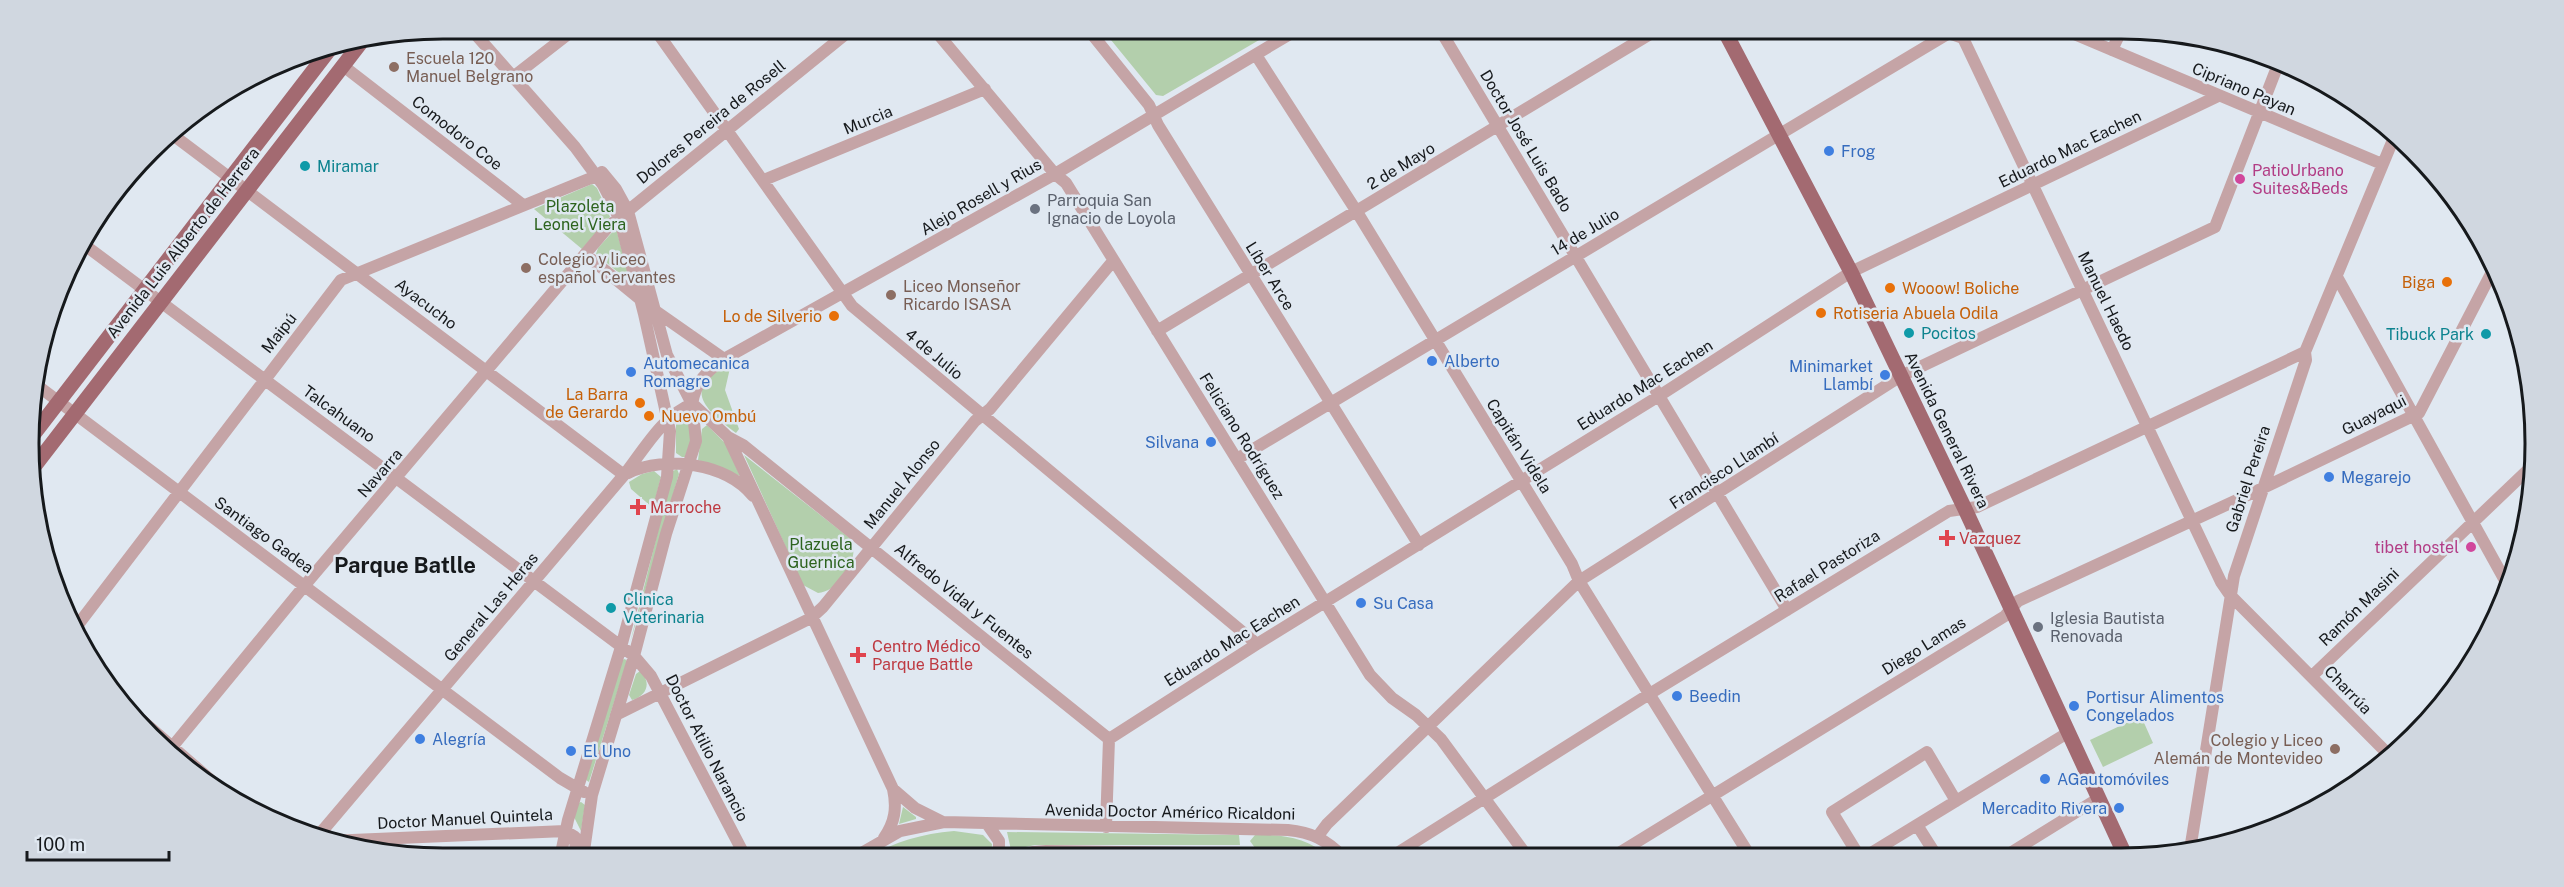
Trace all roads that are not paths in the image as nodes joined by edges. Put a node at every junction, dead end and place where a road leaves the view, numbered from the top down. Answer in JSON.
{"nodes":[{"id":1,"x":480,"y":39,"type":"edge"},
{"id":2,"x":562,"y":39,"type":"edge"},
{"id":3,"x":662,"y":39,"type":"edge"},
{"id":4,"x":839,"y":39,"type":"edge"},
{"id":5,"x":942,"y":39,"type":"edge"},
{"id":6,"x":1096,"y":39,"type":"edge"},
{"id":7,"x":1282,"y":39,"type":"edge"},
{"id":8,"x":1446,"y":39,"type":"edge"},
{"id":9,"x":1642,"y":39,"type":"edge"},
{"id":10,"x":1728,"y":39,"type":"edge"},
{"id":11,"x":1944,"y":39,"type":"edge"},
{"id":12,"x":1962,"y":39,"type":"edge"},
{"id":13,"x":2086,"y":39,"type":"edge"},
{"id":14,"x":2117,"y":39,"type":"edge"},
{"id":15,"x":355,"y":49,"type":"edge"},
{"id":16,"x":2112,"y":50,"type":"junction"},
{"id":17,"x":1256,"y":55,"type":"junction"},
{"id":18,"x":320,"y":58,"type":"edge"},
{"id":19,"x":342,"y":65,"type":"junction"},
{"id":20,"x":2276,"y":70,"type":"edge"},
{"id":21,"x":513,"y":77,"type":"junction"},
{"id":22,"x":985,"y":89,"type":"junction"},
{"id":23,"x":2218,"y":96,"type":"junction"},
{"id":24,"x":2260,"y":114,"type":"junction"},
{"id":25,"x":1154,"y":116,"type":"junction"},
{"id":26,"x":1498,"y":127,"type":"junction"},
{"id":27,"x":728,"y":129,"type":"junction"},
{"id":28,"x":1779,"y":134,"type":"junction"},
{"id":29,"x":178,"y":138,"type":"edge"},
{"id":30,"x":2391,"y":143,"type":"edge"},
{"id":31,"x":575,"y":147,"type":"junction"},
{"id":32,"x":2382,"y":164,"type":"junction"},
{"id":33,"x":1055,"y":174,"type":"junction"},
{"id":34,"x":596,"y":176,"type":"junction"},
{"id":35,"x":231,"y":177,"type":"junction"},
{"id":36,"x":765,"y":180,"type":"junction"},
{"id":37,"x":2032,"y":185,"type":"junction"},
{"id":38,"x":247,"y":189,"type":"junction"},
{"id":39,"x":523,"y":205,"type":"junction"},
{"id":40,"x":1357,"y":212,"type":"junction"},
{"id":41,"x":623,"y":215,"type":"junction"},
{"id":42,"x":89,"y":248,"type":"edge"},
{"id":43,"x":585,"y":254,"type":"junction"},
{"id":44,"x":1576,"y":257,"type":"junction"},
{"id":45,"x":1113,"y":261,"type":"junction"},
{"id":46,"x":357,"y":272,"type":"junction"},
{"id":47,"x":1851,"y":272,"type":"junction"},
{"id":48,"x":1250,"y":275,"type":"junction"},
{"id":49,"x":2337,"y":277,"type":"junction"},
{"id":50,"x":2489,"y":278,"type":"edge"},
{"id":51,"x":144,"y":289,"type":"junction"},
{"id":52,"x":2083,"y":290,"type":"junction"},
{"id":53,"x":844,"y":294,"type":"junction"},
{"id":54,"x":640,"y":299,"type":"junction"},
{"id":55,"x":160,"y":302,"type":"junction"},
{"id":56,"x":654,"y":310,"type":"junction"},
{"id":57,"x":1157,"y":332,"type":"junction"},
{"id":58,"x":1435,"y":340,"type":"junction"},
{"id":59,"x":2305,"y":352,"type":"junction"},
{"id":60,"x":724,"y":359,"type":"junction"},
{"id":61,"x":487,"y":372,"type":"junction"},
{"id":62,"x":1901,"y":376,"type":"junction"},
{"id":63,"x":264,"y":379,"type":"junction"},
{"id":64,"x":42,"y":389,"type":"edge"},
{"id":65,"x":1659,"y":396,"type":"junction"},
{"id":66,"x":59,"y":402,"type":"junction"},
{"id":67,"x":1328,"y":403,"type":"junction"},
{"id":68,"x":692,"y":404,"type":"junction"},
{"id":69,"x":74,"y":414,"type":"junction"},
{"id":70,"x":981,"y":416,"type":"junction"},
{"id":71,"x":2413,"y":416,"type":"junction"},
{"id":72,"x":669,"y":419,"type":"junction"},
{"id":73,"x":2147,"y":426,"type":"junction"},
{"id":74,"x":40,"y":427,"type":"edge"},
{"id":75,"x":728,"y":437,"type":"junction"},
{"id":76,"x":40,"y":459,"type":"edge"},
{"id":77,"x":1237,"y":459,"type":"junction"},
{"id":78,"x":669,"y":464,"type":"junction"},
{"id":79,"x":688,"y":466,"type":"junction"},
{"id":80,"x":2524,"y":474,"type":"edge"},
{"id":81,"x":624,"y":475,"type":"junction"},
{"id":82,"x":398,"y":478,"type":"junction"},
{"id":83,"x":1522,"y":481,"type":"junction"},
{"id":84,"x":2263,"y":488,"type":"junction"},
{"id":85,"x":178,"y":492,"type":"junction"},
{"id":86,"x":1719,"y":494,"type":"junction"},
{"id":87,"x":754,"y":497,"type":"junction"},
{"id":88,"x":1965,"y":509,"type":"junction"},
{"id":89,"x":2191,"y":520,"type":"junction"},
{"id":90,"x":2472,"y":522,"type":"junction"},
{"id":91,"x":1419,"y":545,"type":"junction"},
{"id":92,"x":871,"y":548,"type":"junction"},
{"id":93,"x":2503,"y":577,"type":"edge"},
{"id":94,"x":534,"y":580,"type":"junction"},
{"id":95,"x":1580,"y":581,"type":"junction"},
{"id":96,"x":305,"y":585,"type":"junction"},
{"id":97,"x":2230,"y":595,"type":"junction"},
{"id":98,"x":1326,"y":603,"type":"junction"},
{"id":99,"x":1787,"y":610,"type":"junction"},
{"id":100,"x":2011,"y":610,"type":"junction"},
{"id":101,"x":811,"y":618,"type":"junction"},
{"id":102,"x":81,"y":621,"type":"edge"},
{"id":103,"x":1257,"y":644,"type":"junction"},
{"id":104,"x":621,"y":647,"type":"junction"},
{"id":105,"x":634,"y":656,"type":"junction"},
{"id":106,"x":2312,"y":676,"type":"junction"},
{"id":107,"x":443,"y":690,"type":"junction"},
{"id":108,"x":660,"y":693,"type":"junction"},
{"id":109,"x":1651,"y":693,"type":"junction"},
{"id":110,"x":616,"y":716,"type":"junction"},
{"id":111,"x":1428,"y":724,"type":"junction"},
{"id":112,"x":2069,"y":732,"type":"junction"},
{"id":113,"x":1109,"y":739,"type":"junction"},
{"id":114,"x":173,"y":745,"type":"edge"},
{"id":115,"x":2384,"y":750,"type":"edge"},
{"id":116,"x":577,"y":789,"type":"junction"},
{"id":117,"x":893,"y":789,"type":"junction"},
{"id":118,"x":592,"y":795,"type":"junction"},
{"id":119,"x":1713,"y":795,"type":"junction"},
{"id":120,"x":1484,"y":797,"type":"junction"},
{"id":121,"x":2099,"y":798,"type":"junction"},
{"id":122,"x":1956,"y":801,"type":"junction"},
{"id":123,"x":944,"y":822,"type":"junction"},
{"id":124,"x":988,"y":825,"type":"junction"},
{"id":125,"x":1917,"y":825,"type":"junction"},
{"id":126,"x":1106,"y":826,"type":"junction"},
{"id":127,"x":1250,"y":829,"type":"junction"},
{"id":128,"x":323,"y":830,"type":"edge"},
{"id":129,"x":566,"y":831,"type":"junction"},
{"id":130,"x":1317,"y":836,"type":"junction"},
{"id":131,"x":884,"y":838,"type":"junction"},
{"id":132,"x":363,"y":840,"type":"edge"},
{"id":133,"x":2191,"y":841,"type":"edge"},
{"id":134,"x":562,"y":848,"type":"edge"},
{"id":135,"x":576,"y":848,"type":"edge"},
{"id":136,"x":584,"y":848,"type":"edge"},
{"id":137,"x":741,"y":848,"type":"edge"},
{"id":138,"x":869,"y":848,"type":"edge"},
{"id":139,"x":999,"y":848,"type":"edge"},
{"id":140,"x":1247,"y":848,"type":"edge"},
{"id":141,"x":1334,"y":848,"type":"edge"},
{"id":142,"x":1404,"y":848,"type":"edge"},
{"id":143,"x":1521,"y":848,"type":"edge"},
{"id":144,"x":1627,"y":848,"type":"edge"},
{"id":145,"x":1745,"y":848,"type":"edge"},
{"id":146,"x":1854,"y":848,"type":"edge"},
{"id":147,"x":1879,"y":848,"type":"edge"},
{"id":148,"x":1932,"y":848,"type":"edge"},
{"id":149,"x":2018,"y":848,"type":"edge"},
{"id":150,"x":2122,"y":848,"type":"edge"}],
"edges":[{"from":1,"to":21,"type":"street"},
{"from":2,"to":21,"type":"street"},
{"from":3,"to":27,"type":"street","name":"4 de Julio"},
{"from":4,"to":27,"type":"street","name":"Dolores Pereira de Rosell"},
{"from":5,"to":22,"type":"street","name":"Feliciano Rodríguez"},
{"from":6,"to":25,"type":"street","name":"Líber Arce"},
{"from":7,"to":17,"type":"street","name":"Alejo Rosell y Rius"},
{"from":8,"to":26,"type":"street","name":"Doctor José Luis Bado"},
{"from":9,"to":26,"type":"street","name":"2 de Mayo"},
{"from":10,"to":28,"type":"main road","name":"Avenida General Rivera"},
{"from":11,"to":28,"type":"street","name":"14 de Julio"},
{"from":12,"to":37,"type":"street","name":"Manuel Haedo"},
{"from":13,"to":16,"type":"street","name":"Cipriano Payan"},
{"from":14,"to":16,"type":"street"},
{"from":15,"to":19,"type":"main road","name":"Avenida Luis Alberto de Herrera"},
{"from":16,"to":23,"type":"street","name":"Cipriano Payan"},
{"from":17,"to":25,"type":"street","name":"Alejo Rosell y Rius"},
{"from":17,"to":40,"type":"street","name":"Capitán Videla"},
{"from":18,"to":35,"type":"main road","name":"Avenida Luis Alberto de Herrera"},
{"from":19,"to":38,"type":"main road","name":"Avenida Luis Alberto de Herrera"},
{"from":19,"to":39,"type":"street","name":"Comodoro Coe"},
{"from":20,"to":24,"type":"street"},
{"from":21,"to":31,"type":"street"},
{"from":22,"to":33,"type":"street","name":"Feliciano Rodríguez"},
{"from":22,"to":36,"type":"street","name":"Murcia"},
{"from":23,"to":24,"type":"street","name":"Cipriano Payan"},
{"from":23,"to":37,"type":"street","name":"Eduardo Mac Eachen"},
{"from":24,"to":32,"type":"street","name":"Cipriano Payan"},
{"from":24,"to":52,"type":"street","name":"Francisco Llambí"},
{"from":25,"to":33,"type":"street","name":"Alejo Rosell y Rius"},
{"from":25,"to":48,"type":"street","name":"Líber Arce"},
{"from":26,"to":40,"type":"street","name":"2 de Mayo"},
{"from":26,"to":44,"type":"street","name":"Doctor José Luis Bado"},
{"from":27,"to":36,"type":"street","name":"4 de Julio"},
{"from":27,"to":41,"type":"street","name":"Dolores Pereira de Rosell"},
{"from":28,"to":44,"type":"street","name":"14 de Julio"},
{"from":28,"to":47,"type":"main road","name":"Avenida General Rivera"},
{"from":29,"to":35,"type":"street","name":"Ayacucho"},
{"from":30,"to":32,"type":"street","name":"Gabriel Pereira"},
{"from":31,"to":34,"type":"street"},
{"from":31,"to":41,"type":"street"},
{"from":32,"to":49,"type":"street","name":"Gabriel Pereira"},
{"from":33,"to":45,"type":"street","name":"Feliciano Rodríguez"},
{"from":33,"to":53,"type":"street","name":"Alejo Rosell y Rius"},
{"from":34,"to":39,"type":"street","name":"Maipú"},
{"from":34,"to":41,"type":"street"},
{"from":35,"to":38,"type":"street","name":"Ayacucho"},
{"from":35,"to":51,"type":"main road","name":"Avenida Luis Alberto de Herrera"},
{"from":36,"to":53,"type":"street","name":"4 de Julio"},
{"from":37,"to":47,"type":"street","name":"Eduardo Mac Eachen"},
{"from":37,"to":52,"type":"street","name":"Manuel Haedo"},
{"from":38,"to":46,"type":"street","name":"Ayacucho"},
{"from":38,"to":55,"type":"main road","name":"Avenida Luis Alberto de Herrera"},
{"from":39,"to":46,"type":"street","name":"Maipú"},
{"from":40,"to":48,"type":"street","name":"2 de Mayo"},
{"from":40,"to":58,"type":"street","name":"Capitán Videla"},
{"from":41,"to":43,"type":"street","name":"Navarra"},
{"from":41,"to":54,"type":"street"},
{"from":41,"to":56,"type":"street"},
{"from":42,"to":51,"type":"street","name":"Talcahuano"},
{"from":43,"to":54,"type":"street"},
{"from":43,"to":61,"type":"street","name":"Navarra"},
{"from":44,"to":58,"type":"street","name":"14 de Julio"},
{"from":44,"to":65,"type":"street","name":"Doctor José Luis Bado"},
{"from":45,"to":57,"type":"street","name":"Feliciano Rodríguez"},
{"from":45,"to":70,"type":"street","name":"Manuel Alonso"},
{"from":46,"to":61,"type":"street","name":"Ayacucho"},
{"from":46,"to":63,"type":"street","name":"Maipú"},
{"from":47,"to":62,"type":"main road","name":"Avenida General Rivera"},
{"from":47,"to":65,"type":"street","name":"Eduardo Mac Eachen"},
{"from":48,"to":57,"type":"street","name":"2 de Mayo"},
{"from":48,"to":67,"type":"street","name":"Líber Arce"},
{"from":49,"to":59,"type":"street","name":"Gabriel Pereira"},
{"from":49,"to":71,"type":"street"},
{"from":50,"to":71,"type":"street","name":"Guayaqui"},
{"from":51,"to":55,"type":"street","name":"Talcahuano"},
{"from":51,"to":66,"type":"main road","name":"Avenida Luis Alberto de Herrera"},
{"from":52,"to":62,"type":"street","name":"Francisco Llambí"},
{"from":52,"to":73,"type":"street","name":"Manuel Haedo"},
{"from":53,"to":60,"type":"street","name":"Alejo Rosell y Rius"},
{"from":53,"to":70,"type":"street","name":"4 de Julio"},
{"from":54,"to":72,"type":"street"},
{"from":55,"to":63,"type":"street","name":"Talcahuano"},
{"from":55,"to":69,"type":"main road","name":"Avenida Luis Alberto de Herrera"},
{"from":56,"to":60,"type":"street"},
{"from":56,"to":68,"type":"street"},
{"from":57,"to":77,"type":"street","name":"Feliciano Rodríguez"},
{"from":58,"to":67,"type":"street","name":"14 de Julio"},
{"from":58,"to":83,"type":"street","name":"Capitán Videla"},
{"from":59,"to":73,"type":"street","name":"Rafael Pastoriza"},
{"from":59,"to":84,"type":"street","name":"Gabriel Pereira"},
{"from":60,"to":68,"type":"street","name":"Alejo Rosell y Rius"},
{"from":61,"to":81,"type":"street","name":"Ayacucho"},
{"from":61,"to":82,"type":"street","name":"Navarra"},
{"from":62,"to":86,"type":"street","name":"Francisco Llambí"},
{"from":62,"to":88,"type":"main road","name":"Avenida General Rivera"},
{"from":63,"to":82,"type":"street","name":"Talcahuano"},
{"from":63,"to":85,"type":"street","name":"Maipú"},
{"from":64,"to":66,"type":"street","name":"Santiago Gadea"},
{"from":65,"to":83,"type":"street","name":"Eduardo Mac Eachen"},
{"from":65,"to":86,"type":"street","name":"Doctor José Luis Bado"},
{"from":66,"to":69,"type":"street","name":"Santiago Gadea"},
{"from":66,"to":74,"type":"main road","name":"Avenida Luis Alberto de Herrera"},
{"from":67,"to":77,"type":"street","name":"14 de Julio"},
{"from":67,"to":91,"type":"street","name":"Líber Arce"},
{"from":68,"to":72,"type":"street","name":"General Las Heras"},
{"from":68,"to":75,"type":"street"},
{"from":68,"to":79,"type":"street"},
{"from":69,"to":76,"type":"main road","name":"Avenida Luis Alberto de Herrera"},
{"from":69,"to":85,"type":"street","name":"Santiago Gadea"},
{"from":70,"to":92,"type":"street","name":"Manuel Alonso"},
{"from":70,"to":103,"type":"street","name":"4 de Julio"},
{"from":71,"to":84,"type":"street","name":"Guayaqui"},
{"from":71,"to":90,"type":"street"},
{"from":72,"to":78,"type":"street"},
{"from":72,"to":81,"type":"street","name":"General Las Heras"},
{"from":73,"to":88,"type":"street","name":"Rafael Pastoriza"},
{"from":73,"to":89,"type":"street","name":"Manuel Haedo"},
{"from":75,"to":87,"type":"street"},
{"from":75,"to":92,"type":"street","name":"Alfredo Vidal y Fuentes"},
{"from":77,"to":98,"type":"street","name":"Feliciano Rodríguez"},
{"from":78,"to":79,"type":"street"},
{"from":78,"to":81,"type":"street"},
{"from":78,"to":104,"type":"street"},
{"from":79,"to":87,"type":"street"},
{"from":79,"to":105,"type":"street"},
{"from":80,"to":90,"type":"street","name":"Ramón Masini"},
{"from":81,"to":94,"type":"street","name":"General Las Heras"},
{"from":82,"to":94,"type":"street","name":"Talcahuano"},
{"from":82,"to":96,"type":"street","name":"Navarra"},
{"from":83,"to":91,"type":"street","name":"Eduardo Mac Eachen"},
{"from":83,"to":95,"type":"street","name":"Capitán Videla"},
{"from":84,"to":89,"type":"street","name":"Diego Lamas"},
{"from":84,"to":97,"type":"street","name":"Gabriel Pereira"},
{"from":85,"to":96,"type":"street","name":"Santiago Gadea"},
{"from":85,"to":102,"type":"street","name":"Maipú"},
{"from":86,"to":95,"type":"street","name":"Francisco Llambí"},
{"from":86,"to":99,"type":"street","name":"Doctor José Luis Bado"},
{"from":87,"to":101,"type":"street"},
{"from":88,"to":99,"type":"street","name":"Rafael Pastoriza"},
{"from":88,"to":100,"type":"main road","name":"Avenida General Rivera"},
{"from":89,"to":97,"type":"street","name":"Manuel Haedo"},
{"from":89,"to":100,"type":"street","name":"Diego Lamas"},
{"from":90,"to":93,"type":"street"},
{"from":90,"to":106,"type":"street","name":"Ramón Masini"},
{"from":91,"to":98,"type":"street","name":"Eduardo Mac Eachen"},
{"from":92,"to":101,"type":"street","name":"Manuel Alonso"},
{"from":92,"to":113,"type":"street","name":"Alfredo Vidal y Fuentes"},
{"from":94,"to":104,"type":"street","name":"Talcahuano"},
{"from":94,"to":107,"type":"street","name":"General Las Heras"},
{"from":95,"to":109,"type":"street","name":"Capitán Videla"},
{"from":95,"to":111,"type":"street","name":"Francisco Llambí"},
{"from":96,"to":107,"type":"street","name":"Santiago Gadea"},
{"from":96,"to":114,"type":"street","name":"Navarra"},
{"from":97,"to":106,"type":"street","name":"Charrúa"},
{"from":97,"to":133,"type":"street","name":"Gabriel Pereira"},
{"from":98,"to":103,"type":"street","name":"Eduardo Mac Eachen"},
{"from":98,"to":111,"type":"street","name":"Feliciano Rodríguez"},
{"from":99,"to":109,"type":"street","name":"Rafael Pastoriza"},
{"from":100,"to":112,"type":"main road","name":"Avenida General Rivera"},
{"from":100,"to":119,"type":"street","name":"Diego Lamas"},
{"from":101,"to":108,"type":"street","name":"Manuel Alonso"},
{"from":101,"to":117,"type":"street"},
{"from":103,"to":113,"type":"street","name":"Eduardo Mac Eachen"},
{"from":104,"to":105,"type":"street","name":"Talcahuano"},
{"from":104,"to":116,"type":"street"},
{"from":105,"to":108,"type":"street","name":"Doctor Atilio Narancio"},
{"from":105,"to":110,"type":"street"},
{"from":106,"to":115,"type":"street","name":"Charrúa"},
{"from":107,"to":116,"type":"street","name":"Santiago Gadea"},
{"from":107,"to":128,"type":"street","name":"General Las Heras"},
{"from":108,"to":110,"type":"street","name":"Manuel Alonso"},
{"from":108,"to":137,"type":"street","name":"Doctor Atilio Narancio"},
{"from":109,"to":119,"type":"street","name":"Capitán Videla"},
{"from":109,"to":120,"type":"street","name":"Rafael Pastoriza"},
{"from":110,"to":118,"type":"street"},
{"from":111,"to":120,"type":"street","name":"Feliciano Rodríguez"},
{"from":111,"to":130,"type":"street","name":"Francisco Llambí"},
{"from":112,"to":121,"type":"main road","name":"Avenida General Rivera"},
{"from":112,"to":122,"type":"street"},
{"from":113,"to":126,"type":"street"},
{"from":116,"to":118,"type":"street","name":"Santiago Gadea"},
{"from":116,"to":129,"type":"street"},
{"from":117,"to":123,"type":"street"},
{"from":117,"to":131,"type":"street"},
{"from":118,"to":136,"type":"street"},
{"from":119,"to":144,"type":"street","name":"Diego Lamas"},
{"from":119,"to":145,"type":"street","name":"Capitán Videla"},
{"from":120,"to":142,"type":"street","name":"Rafael Pastoriza"},
{"from":120,"to":143,"type":"street","name":"Feliciano Rodríguez"},
{"from":121,"to":149,"type":"street"},
{"from":121,"to":150,"type":"main road","name":"Avenida General Rivera"},
{"from":122,"to":125,"type":"street"},
{"from":122,"to":146,"type":"street"},
{"from":123,"to":124,"type":"street","name":"Avenida Doctor Américo Ricaldoni"},
{"from":123,"to":131,"type":"street","name":"Avenida Doctor Américo Ricaldoni"},
{"from":124,"to":126,"type":"street","name":"Avenida Doctor Américo Ricaldoni"},
{"from":124,"to":139,"type":"street"},
{"from":125,"to":147,"type":"street"},
{"from":125,"to":148,"type":"street"},
{"from":126,"to":127,"type":"street","name":"Avenida Doctor Américo Ricaldoni"},
{"from":127,"to":130,"type":"street","name":"Avenida Doctor Américo Ricaldoni"},
{"from":127,"to":140,"type":"street"},
{"from":129,"to":132,"type":"street","name":"Doctor Manuel Quintela"},
{"from":129,"to":134,"type":"street"},
{"from":129,"to":135,"type":"street"},
{"from":130,"to":141,"type":"street","name":"Avenida Doctor Américo Ricaldoni"},
{"from":131,"to":138,"type":"street","name":"Avenida Doctor Américo Ricaldoni"}]}
